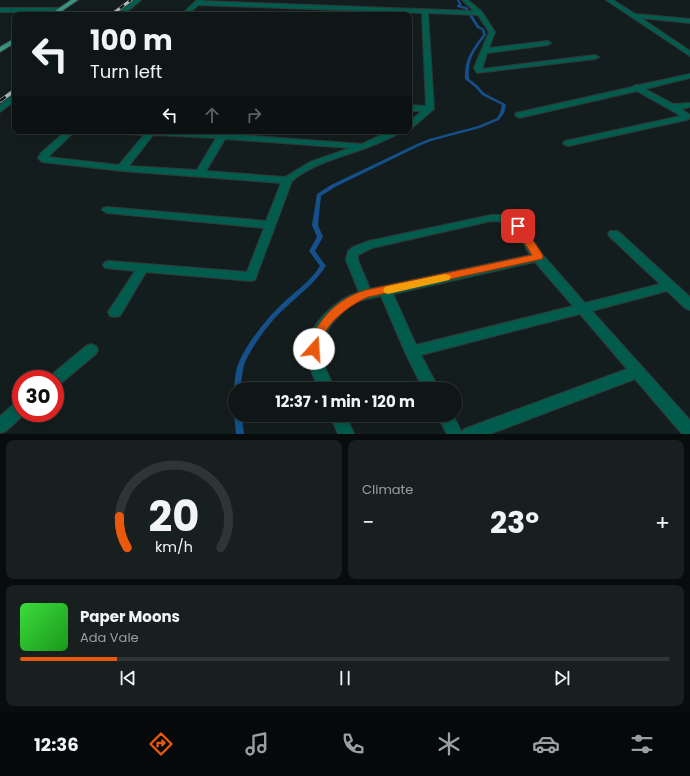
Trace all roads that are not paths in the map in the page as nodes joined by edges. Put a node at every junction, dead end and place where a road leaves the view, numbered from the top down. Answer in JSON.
{"nodes":[{"id":1,"x":75,"y":0,"type":"edge"},
{"id":2,"x":138,"y":0,"type":"edge"},
{"id":3,"x":300,"y":0,"type":"edge"},
{"id":4,"x":349,"y":0,"type":"edge"},
{"id":5,"x":465,"y":0,"type":"edge"},
{"id":6,"x":608,"y":0,"type":"edge"},
{"id":7,"x":198,"y":1,"type":"edge"},
{"id":8,"x":250,"y":5,"type":"edge"},
{"id":9,"x":296,"y":7,"type":"junction"},
{"id":10,"x":347,"y":8,"type":"junction"},
{"id":11,"x":0,"y":10,"type":"edge"},
{"id":12,"x":61,"y":10,"type":"junction"},
{"id":13,"x":383,"y":10,"type":"edge"},
{"id":14,"x":425,"y":11,"type":"junction"},
{"id":15,"x":58,"y":12,"type":"edge"},
{"id":16,"x":123,"y":12,"type":"edge"},
{"id":17,"x":187,"y":12,"type":"edge"},
{"id":18,"x":294,"y":12,"type":"edge"},
{"id":19,"x":345,"y":12,"type":"edge"},
{"id":20,"x":478,"y":13,"type":"junction"},
{"id":21,"x":635,"y":16,"type":"junction"},
{"id":22,"x":690,"y":21,"type":"edge"},
{"id":23,"x":12,"y":42,"type":"edge"},
{"id":24,"x":548,"y":43,"type":"dead end"},
{"id":25,"x":0,"y":50,"type":"edge"},
{"id":26,"x":485,"y":51,"type":"junction"},
{"id":27,"x":690,"y":54,"type":"edge"},
{"id":28,"x":595,"y":57,"type":"dead end"},
{"id":29,"x":690,"y":76,"type":"edge"},
{"id":30,"x":636,"y":87,"type":"junction"},
{"id":31,"x":12,"y":99,"type":"edge"},
{"id":32,"x":690,"y":105,"type":"edge"},
{"id":33,"x":672,"y":107,"type":"junction"},
{"id":34,"x":412,"y":108,"type":"edge"},
{"id":35,"x":0,"y":109,"type":"edge"},
{"id":36,"x":430,"y":109,"type":"junction"},
{"id":37,"x":519,"y":115,"type":"dead end"},
{"id":38,"x":412,"y":124,"type":"edge"},
{"id":39,"x":68,"y":134,"type":"edge"},
{"id":40,"x":150,"y":134,"type":"edge"},
{"id":41,"x":222,"y":134,"type":"edge"},
{"id":42,"x":234,"y":134,"type":"edge"},
{"id":43,"x":391,"y":134,"type":"edge"},
{"id":44,"x":568,"y":143,"type":"dead end"},
{"id":45,"x":364,"y":146,"type":"junction"},
{"id":46,"x":122,"y":168,"type":"junction"},
{"id":47,"x":200,"y":173,"type":"junction"},
{"id":48,"x":287,"y":180,"type":"junction"},
{"id":49,"x":107,"y":210,"type":"dead end"},
{"id":50,"x":269,"y":225,"type":"junction"},
{"id":51,"x":614,"y":234,"type":"dead end"},
{"id":52,"x":538,"y":257,"type":"junction"},
{"id":53,"x":109,"y":265,"type":"dead end"},
{"id":54,"x":143,"y":268,"type":"junction"},
{"id":55,"x":669,"y":286,"type":"junction"},
{"id":56,"x":385,"y":291,"type":"junction"},
{"id":57,"x":366,"y":294,"type":"junction"},
{"id":58,"x":690,"y":305,"type":"edge"},
{"id":59,"x":582,"y":308,"type":"junction"},
{"id":60,"x":115,"y":312,"type":"dead end"},
{"id":61,"x":91,"y":350,"type":"dead end"},
{"id":62,"x":412,"y":352,"type":"junction"},
{"id":63,"x":64,"y":372,"type":"edge"},
{"id":64,"x":638,"y":372,"type":"junction"},
{"id":65,"x":324,"y":382,"type":"edge"},
{"id":66,"x":427,"y":382,"type":"edge"},
{"id":67,"x":12,"y":416,"type":"edge"},
{"id":68,"x":341,"y":422,"type":"edge"},
{"id":69,"x":449,"y":422,"type":"edge"},
{"id":70,"x":0,"y":426,"type":"edge"},
{"id":71,"x":690,"y":432,"type":"edge"},
{"id":72,"x":346,"y":434,"type":"edge"},
{"id":73,"x":455,"y":434,"type":"edge"},
{"id":74,"x":470,"y":434,"type":"edge"}],
"edges":[{"from":1,"to":12,"type":"main road"},
{"from":2,"to":16,"type":"street"},
{"from":3,"to":9,"type":"street"},
{"from":4,"to":10,"type":"street"},
{"from":5,"to":20,"type":"street"},
{"from":6,"to":21,"type":"street"},
{"from":7,"to":8,"type":"street"},
{"from":7,"to":17,"type":"street"},
{"from":8,"to":9,"type":"street"},
{"from":9,"to":10,"type":"street"},
{"from":9,"to":18,"type":"street"},
{"from":10,"to":13,"type":"street"},
{"from":10,"to":19,"type":"street"},
{"from":11,"to":12,"type":"street"},
{"from":12,"to":15,"type":"main road"},
{"from":13,"to":14,"type":"street"},
{"from":14,"to":20,"type":"street"},
{"from":14,"to":36,"type":"street"},
{"from":20,"to":26,"type":"street"},
{"from":21,"to":22,"type":"street"},
{"from":21,"to":27,"type":"street"},
{"from":23,"to":25,"type":"main road"},
{"from":24,"to":26,"type":"street"},
{"from":26,"to":28,"type":"street"},
{"from":29,"to":30,"type":"street"},
{"from":30,"to":33,"type":"street"},
{"from":30,"to":37,"type":"street"},
{"from":31,"to":35,"type":"street"},
{"from":32,"to":33,"type":"street"},
{"from":33,"to":44,"type":"street"},
{"from":34,"to":36,"type":"street"},
{"from":36,"to":38,"type":"street"},
{"from":39,"to":46,"type":"street"},
{"from":40,"to":46,"type":"street"},
{"from":41,"to":47,"type":"street"},
{"from":42,"to":45,"type":"street"},
{"from":43,"to":45,"type":"street"},
{"from":45,"to":48,"type":"street"},
{"from":46,"to":47,"type":"street"},
{"from":47,"to":48,"type":"street"},
{"from":48,"to":50,"type":"street"},
{"from":49,"to":50,"type":"street"},
{"from":50,"to":54,"type":"street"},
{"from":51,"to":55,"type":"street"},
{"from":52,"to":56,"type":"street"},
{"from":52,"to":57,"type":"street"},
{"from":52,"to":59,"type":"street"},
{"from":53,"to":54,"type":"street"},
{"from":54,"to":60,"type":"street"},
{"from":55,"to":58,"type":"street"},
{"from":55,"to":59,"type":"street"},
{"from":56,"to":57,"type":"street"},
{"from":56,"to":62,"type":"street"},
{"from":57,"to":65,"type":"street"},
{"from":59,"to":62,"type":"street"},
{"from":59,"to":64,"type":"street"},
{"from":61,"to":63,"type":"street"},
{"from":62,"to":66,"type":"street"},
{"from":64,"to":71,"type":"street"},
{"from":64,"to":74,"type":"street"},
{"from":67,"to":70,"type":"street"},
{"from":68,"to":72,"type":"street"},
{"from":69,"to":73,"type":"street"}]}
